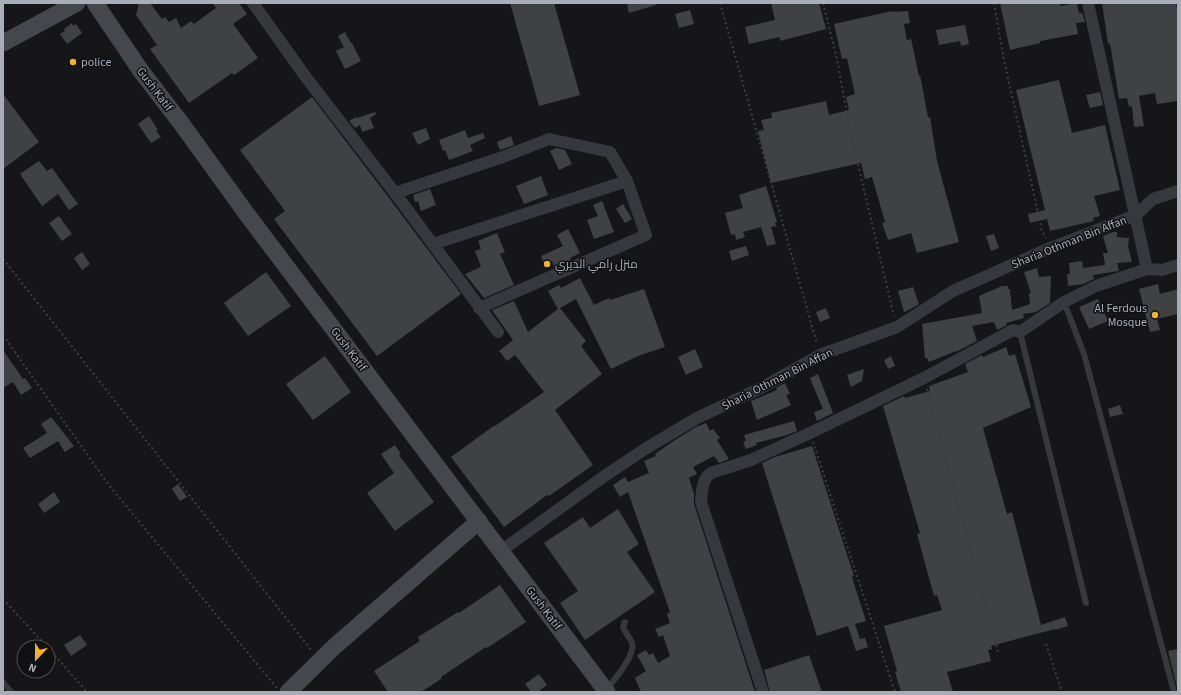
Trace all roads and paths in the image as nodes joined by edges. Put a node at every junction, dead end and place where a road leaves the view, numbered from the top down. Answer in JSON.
{"nodes":[{"id":1,"x":77,"y":3,"type":"edge"},
{"id":2,"x":95,"y":3,"type":"edge"},
{"id":3,"x":252,"y":3,"type":"edge"},
{"id":4,"x":720,"y":3,"type":"edge"},
{"id":5,"x":823,"y":3,"type":"edge"},
{"id":6,"x":994,"y":3,"type":"edge"},
{"id":7,"x":1088,"y":3,"type":"edge"},
{"id":8,"x":3,"y":43,"type":"edge"},
{"id":9,"x":627,"y":181,"type":"junction"},
{"id":10,"x":1178,"y":191,"type":"edge"},
{"id":11,"x":395,"y":193,"type":"junction"},
{"id":12,"x":1136,"y":215,"type":"junction"},
{"id":13,"x":433,"y":244,"type":"junction"},
{"id":14,"x":1050,"y":248,"type":"junction"},
{"id":15,"x":3,"y":259,"type":"edge"},
{"id":16,"x":1178,"y":265,"type":"edge"},
{"id":17,"x":1148,"y":269,"type":"junction"},
{"id":18,"x":1064,"y":302,"type":"junction"},
{"id":19,"x":479,"y":308,"type":"junction"},
{"id":20,"x":897,"y":327,"type":"junction"},
{"id":21,"x":498,"y":332,"type":"dead end"},
{"id":22,"x":1020,"y":332,"type":"junction"},
{"id":23,"x":3,"y":335,"type":"edge"},
{"id":24,"x":820,"y":355,"type":"junction"},
{"id":25,"x":924,"y":378,"type":"junction"},
{"id":26,"x":810,"y":432,"type":"junction"},
{"id":27,"x":479,"y":521,"type":"junction"},
{"id":28,"x":501,"y":551,"type":"junction"},
{"id":29,"x":3,"y":598,"type":"edge"},
{"id":30,"x":1086,"y":603,"type":"dead end"},
{"id":31,"x":625,"y":622,"type":"dead end"},
{"id":32,"x":39,"y":639,"type":"edge"},
{"id":33,"x":1046,"y":644,"type":"dead end"},
{"id":34,"x":998,"y":652,"type":"dead end"},
{"id":35,"x":56,"y":658,"type":"edge"},
{"id":36,"x":320,"y":662,"type":"junction"},
{"id":37,"x":3,"y":682,"type":"edge"},
{"id":38,"x":606,"y":691,"type":"edge"},
{"id":39,"x":11,"y":692,"type":"edge"},
{"id":40,"x":87,"y":692,"type":"edge"},
{"id":41,"x":280,"y":692,"type":"edge"},
{"id":42,"x":288,"y":692,"type":"edge"},
{"id":43,"x":763,"y":692,"type":"edge"},
{"id":44,"x":895,"y":692,"type":"edge"},
{"id":45,"x":1062,"y":692,"type":"edge"},
{"id":46,"x":1174,"y":692,"type":"edge"}],
"edges":[{"from":1,"to":8,"type":"main road"},
{"from":2,"to":27,"type":"main road","name":"Gush Katif"},
{"from":3,"to":11,"type":"street"},
{"from":4,"to":24,"type":"path"},
{"from":5,"to":20,"type":"path"},
{"from":6,"to":14,"type":"path"},
{"from":7,"to":12,"type":"street"},
{"from":9,"to":11,"type":"street"},
{"from":9,"to":13,"type":"street"},
{"from":9,"to":19,"type":"street"},
{"from":10,"to":12,"type":"street","name":"Sharia Othman Bin Affan"},
{"from":11,"to":13,"type":"street"},
{"from":12,"to":14,"type":"street","name":"Sharia Othman Bin Affan"},
{"from":12,"to":17,"type":"street"},
{"from":13,"to":19,"type":"street"},
{"from":14,"to":20,"type":"street","name":"Sharia Othman Bin Affan"},
{"from":15,"to":36,"type":"path"},
{"from":16,"to":17,"type":"street"},
{"from":17,"to":18,"type":"street"},
{"from":18,"to":22,"type":"street"},
{"from":18,"to":46,"type":"lane"},
{"from":19,"to":21,"type":"street"},
{"from":20,"to":24,"type":"street","name":"Sharia Othman Bin Affan"},
{"from":22,"to":25,"type":"street"},
{"from":22,"to":30,"type":"lane"},
{"from":23,"to":41,"type":"path"},
{"from":24,"to":28,"type":"street","name":"Sharia Othman Bin Affan"},
{"from":25,"to":26,"type":"street"},
{"from":25,"to":34,"type":"path"},
{"from":26,"to":43,"type":"street"},
{"from":26,"to":44,"type":"path"},
{"from":27,"to":28,"type":"main road","name":"Gush Katif"},
{"from":27,"to":36,"type":"main road"},
{"from":28,"to":38,"type":"main road","name":"Gush Katif"},
{"from":29,"to":32,"type":"path"},
{"from":31,"to":38,"type":"lane"},
{"from":33,"to":45,"type":"path"},
{"from":35,"to":40,"type":"path"},
{"from":36,"to":42,"type":"main road"},
{"from":37,"to":39,"type":"lane"}]}
